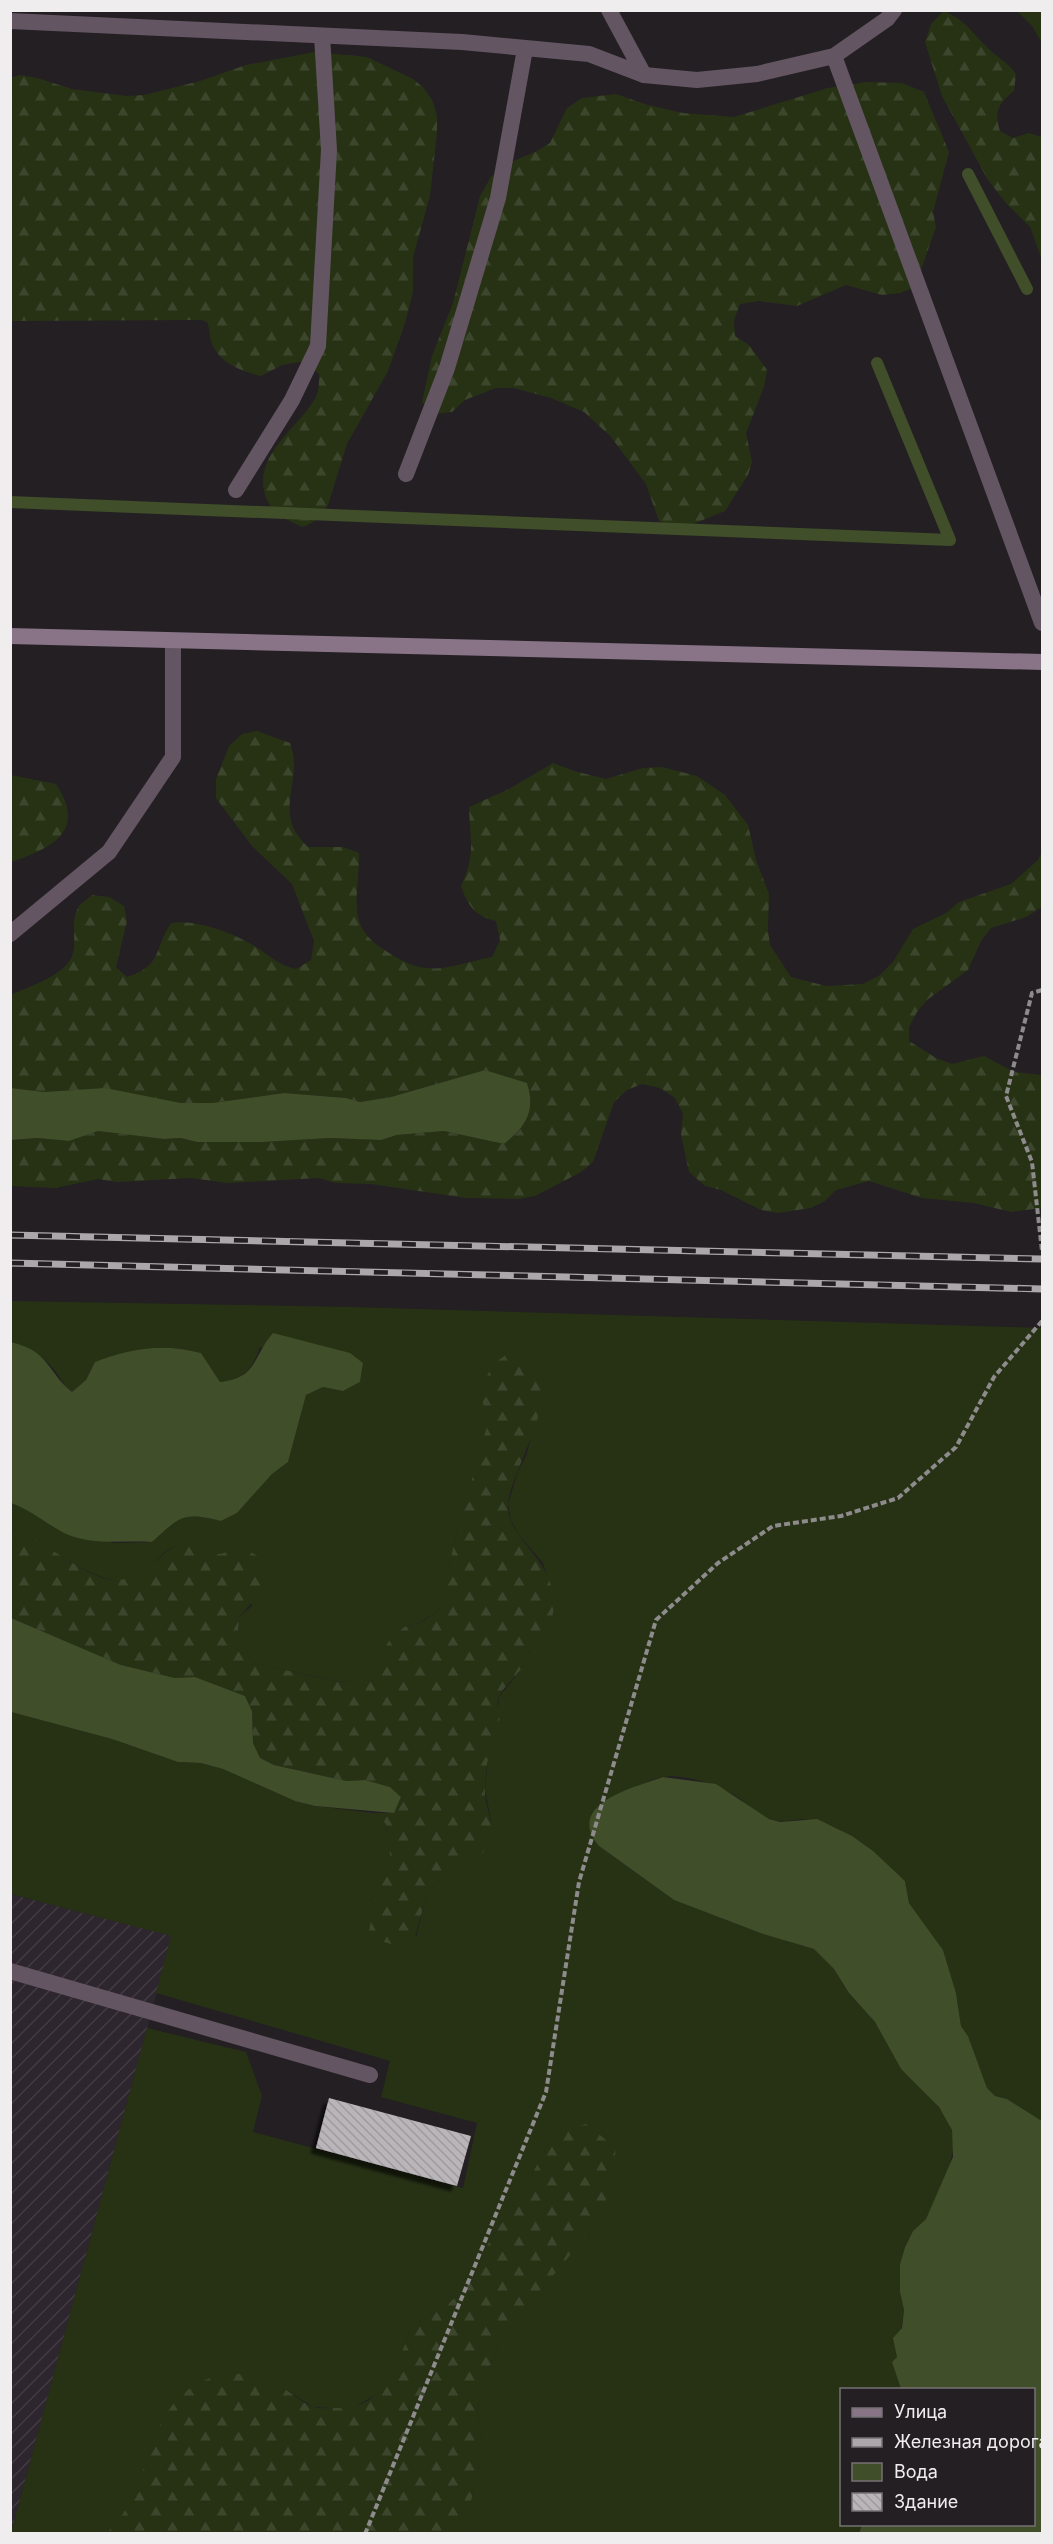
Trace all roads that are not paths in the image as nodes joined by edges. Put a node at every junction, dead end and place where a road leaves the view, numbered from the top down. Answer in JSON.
{"nodes":[{"id":1,"x":609,"y":10,"type":"edge"},
{"id":2,"x":894,"y":10,"type":"edge"},
{"id":3,"x":17,"y":18,"type":"edge"},
{"id":4,"x":322,"y":36,"type":"junction"},
{"id":5,"x":525,"y":49,"type":"junction"},
{"id":6,"x":834,"y":56,"type":"junction"},
{"id":7,"x":644,"y":75,"type":"junction"},
{"id":8,"x":406,"y":474,"type":"dead end"},
{"id":9,"x":236,"y":490,"type":"dead end"},
{"id":10,"x":1042,"y":623,"type":"edge"},
{"id":11,"x":10,"y":636,"type":"edge"},
{"id":12,"x":173,"y":640,"type":"junction"},
{"id":13,"x":1042,"y":662,"type":"edge"},
{"id":14,"x":10,"y":934,"type":"edge"},
{"id":15,"x":10,"y":1971,"type":"edge"},
{"id":16,"x":370,"y":2075,"type":"dead end"}],
"edges":[{"from":1,"to":7,"type":"street"},
{"from":2,"to":6,"type":"street"},
{"from":3,"to":4,"type":"street"},
{"from":4,"to":5,"type":"street"},
{"from":4,"to":9,"type":"street"},
{"from":5,"to":7,"type":"street"},
{"from":5,"to":8,"type":"street"},
{"from":6,"to":7,"type":"street"},
{"from":6,"to":10,"type":"street"},
{"from":11,"to":12,"type":"main road"},
{"from":12,"to":13,"type":"main road"},
{"from":12,"to":14,"type":"street"},
{"from":15,"to":16,"type":"street"}]}
